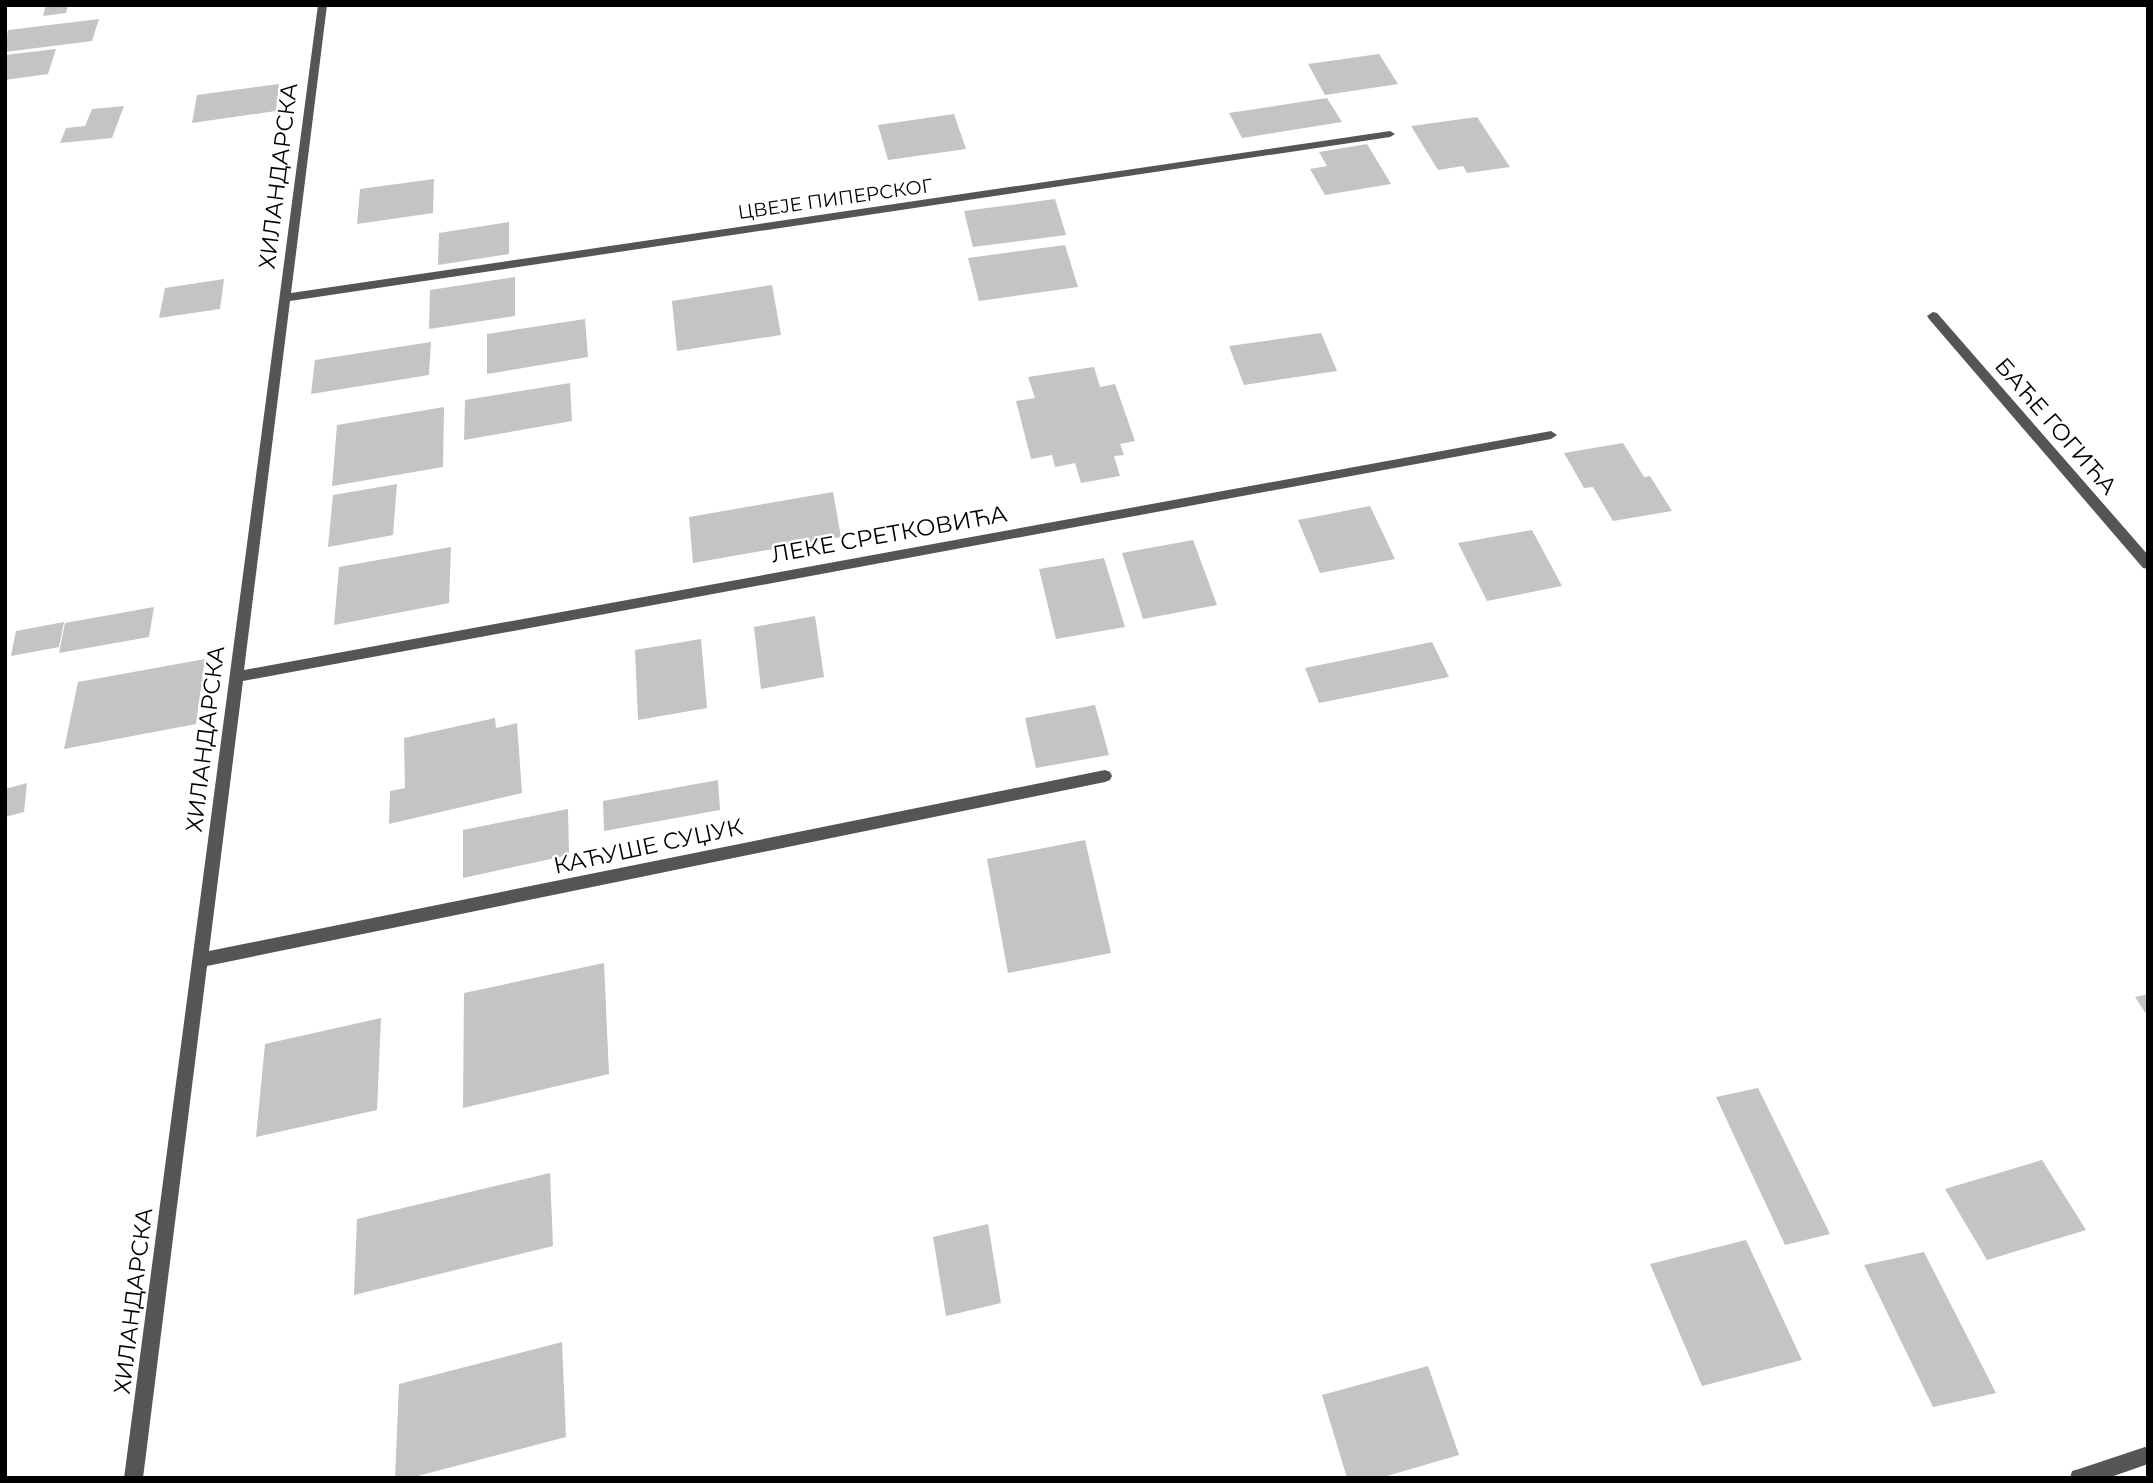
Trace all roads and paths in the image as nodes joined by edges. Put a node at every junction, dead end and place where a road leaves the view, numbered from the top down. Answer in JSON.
{"nodes":[{"id":1,"x":323,"y":5,"type":"edge"},
{"id":2,"x":1390,"y":134,"type":"dead end"},
{"id":3,"x":285,"y":298,"type":"junction"},
{"id":4,"x":1933,"y":316,"type":"dead end"},
{"id":5,"x":1551,"y":435,"type":"dead end"},
{"id":6,"x":2148,"y":564,"type":"edge"},
{"id":7,"x":236,"y":677,"type":"junction"},
{"id":8,"x":1105,"y":776,"type":"dead end"},
{"id":9,"x":200,"y":960,"type":"junction"},
{"id":10,"x":2148,"y":1455,"type":"edge"},
{"id":11,"x":133,"y":1478,"type":"edge"},
{"id":12,"x":2079,"y":1478,"type":"edge"}],
"edges":[{"from":1,"to":3,"type":"street","name":"ХИЛАНДАРСКА"},
{"from":2,"to":3,"type":"street","name":"ЦВЕЈЕ ПИПЕРСКОГ"},
{"from":3,"to":7,"type":"street","name":"ХИЛАНДАРСКА"},
{"from":4,"to":6,"type":"street","name":"БАЋЕ ГОГИЋА"},
{"from":5,"to":7,"type":"street","name":"ЛЕКЕ СРЕТКОВИЋА"},
{"from":7,"to":9,"type":"street","name":"ХИЛАНДАРСКА"},
{"from":8,"to":9,"type":"street","name":"КАЋУШЕ СУЏУК"},
{"from":9,"to":11,"type":"street","name":"ХИЛАНДАРСКА"},
{"from":10,"to":12,"type":"street"}]}
